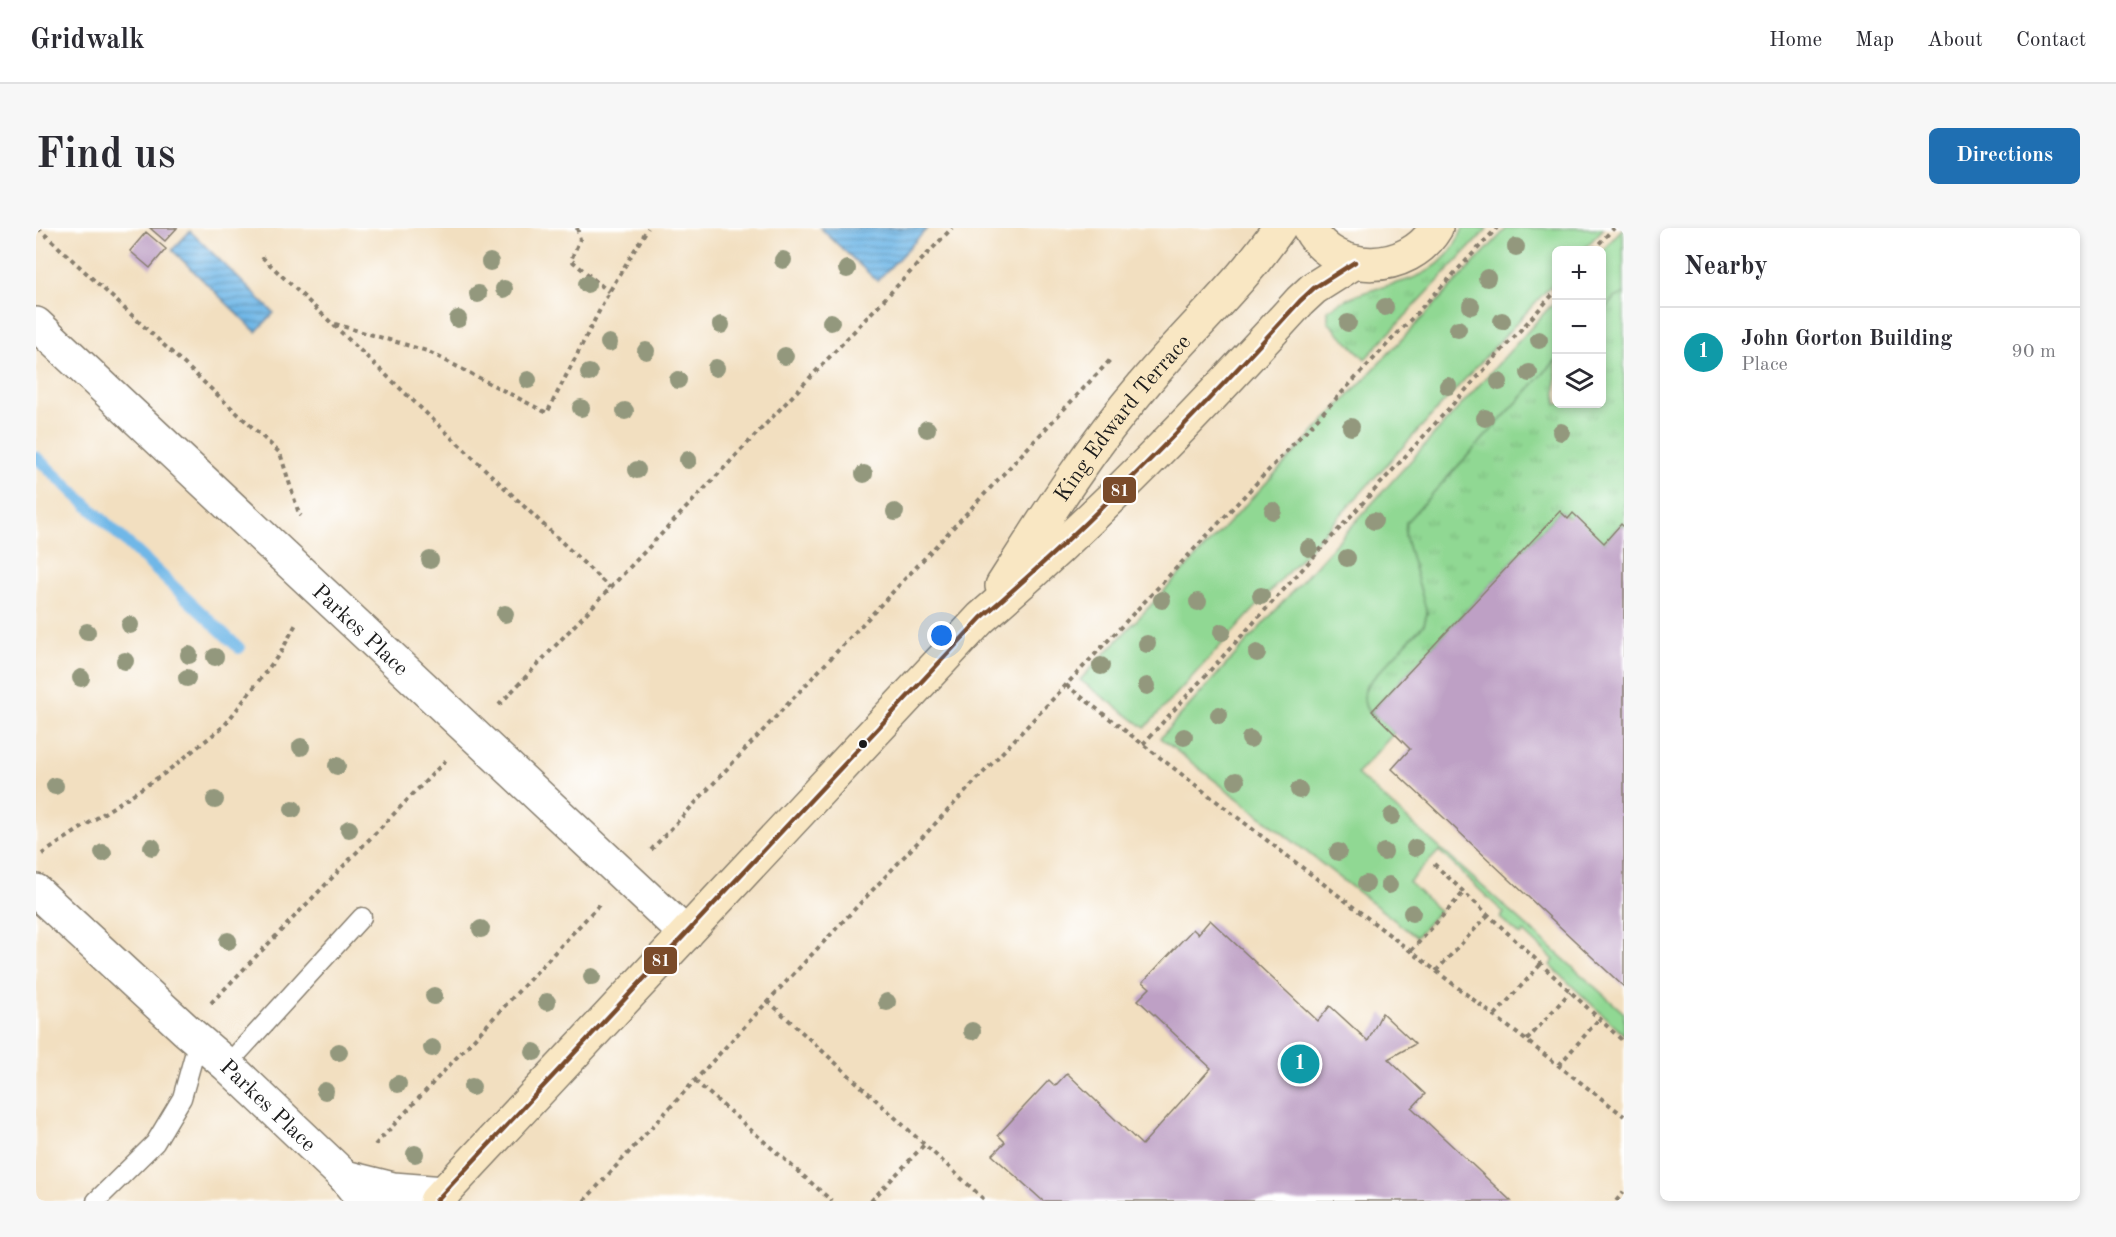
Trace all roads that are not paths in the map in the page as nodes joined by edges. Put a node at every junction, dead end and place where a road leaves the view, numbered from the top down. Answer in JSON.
{"nodes":[{"id":1,"x":1279,"y":228,"type":"edge"},
{"id":2,"x":1309,"y":228,"type":"edge"},
{"id":3,"x":1436,"y":228,"type":"edge"},
{"id":4,"x":1355,"y":262,"type":"junction"},
{"id":5,"x":36,"y":324,"type":"edge"},
{"id":6,"x":981,"y":618,"type":"junction"},
{"id":7,"x":36,"y":891,"type":"edge"},
{"id":8,"x":362,"y":917,"type":"dead end"},
{"id":9,"x":686,"y":934,"type":"junction"},
{"id":10,"x":192,"y":1035,"type":"junction"},
{"id":11,"x":227,"y":1065,"type":"junction"},
{"id":12,"x":355,"y":1189,"type":"edge"},
{"id":13,"x":440,"y":1197,"type":"edge"},
{"id":14,"x":96,"y":1201,"type":"edge"}],
"edges":[{"from":1,"to":6,"type":"main road","name":"King Edward Terrace"},
{"from":2,"to":4,"type":"main road"},
{"from":3,"to":4,"type":"main road"},
{"from":4,"to":6,"type":"main road","name":"King Edward Terrace"},
{"from":5,"to":9,"type":"street","name":"Parkes Place"},
{"from":6,"to":9,"type":"main road","name":"King Edward Terrace"},
{"from":7,"to":10,"type":"street","name":"Parkes Place"},
{"from":8,"to":11,"type":"lane"},
{"from":9,"to":13,"type":"main road","name":"King Edward Terrace"},
{"from":10,"to":11,"type":"street","name":"Parkes Place"},
{"from":10,"to":14,"type":"lane"},
{"from":11,"to":12,"type":"street","name":"Parkes Place"},
{"from":12,"to":13,"type":"street"}]}
